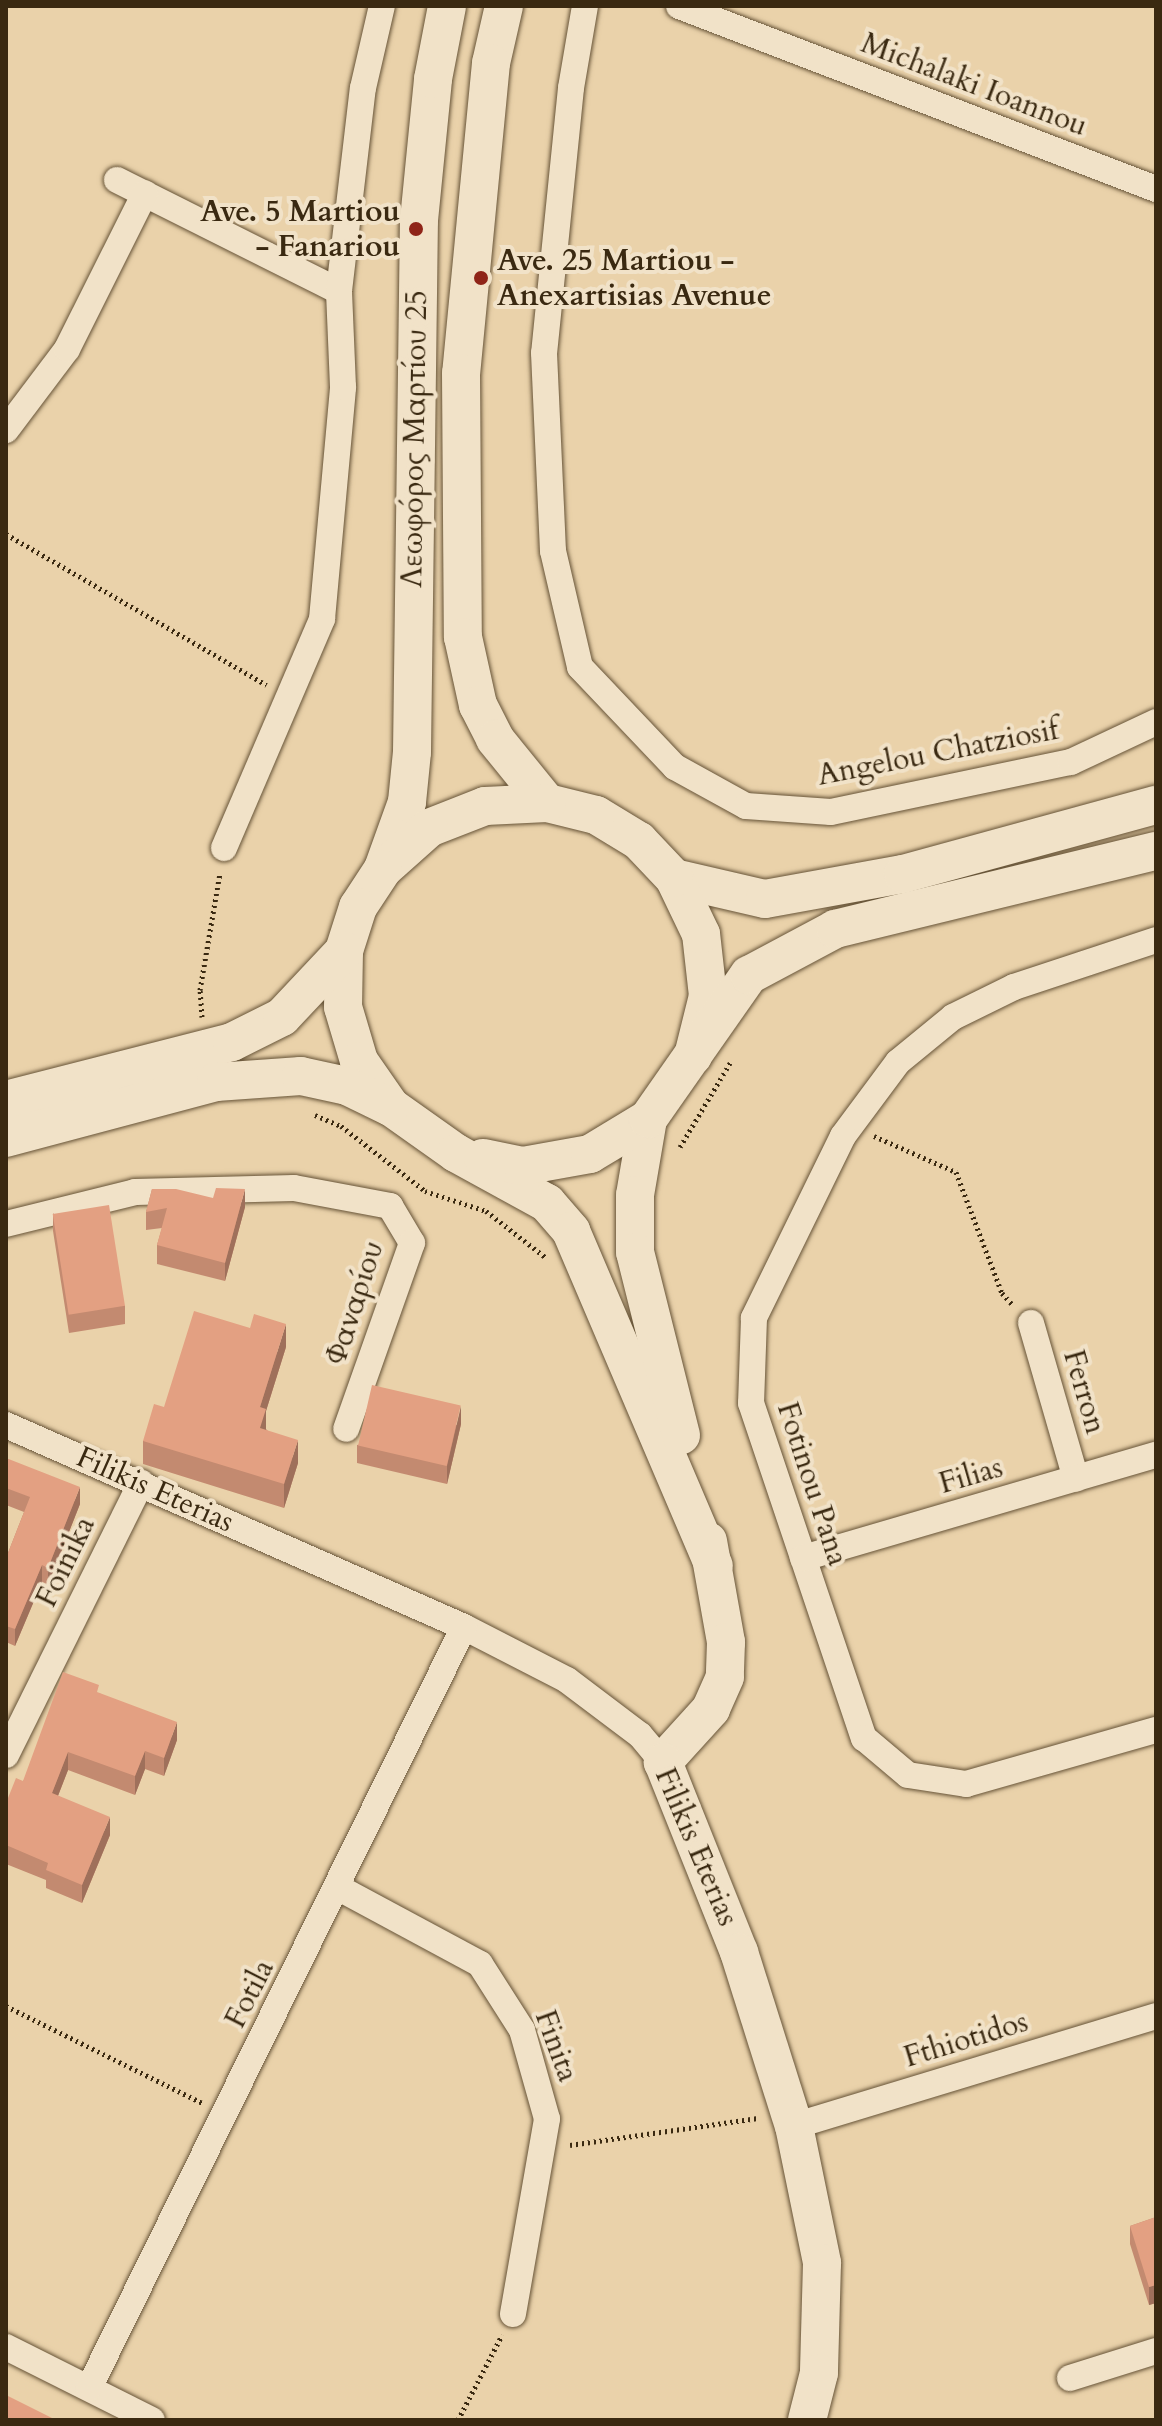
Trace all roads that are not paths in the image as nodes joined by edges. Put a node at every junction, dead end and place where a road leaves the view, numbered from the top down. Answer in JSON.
{"nodes":[{"id":1,"x":382,"y":6,"type":"edge"},
{"id":2,"x":447,"y":6,"type":"edge"},
{"id":3,"x":504,"y":6,"type":"edge"},
{"id":4,"x":585,"y":6,"type":"edge"},
{"id":5,"x":679,"y":6,"type":"edge"},
{"id":6,"x":117,"y":180,"type":"dead end"},
{"id":7,"x":1156,"y":189,"type":"edge"},
{"id":8,"x":145,"y":193,"type":"junction"},
{"id":9,"x":339,"y":291,"type":"junction"},
{"id":10,"x":6,"y":430,"type":"edge"},
{"id":11,"x":1156,"y":722,"type":"edge"},
{"id":12,"x":547,"y":803,"type":"junction"},
{"id":13,"x":1156,"y":805,"type":"edge"},
{"id":14,"x":224,"y":848,"type":"road end"},
{"id":15,"x":1156,"y":851,"type":"edge"},
{"id":16,"x":383,"y":869,"type":"junction"},
{"id":17,"x":674,"y":878,"type":"junction"},
{"id":18,"x":1156,"y":940,"type":"edge"},
{"id":19,"x":344,"y":951,"type":"junction"},
{"id":20,"x":208,"y":1054,"type":"junction"},
{"id":21,"x":693,"y":1056,"type":"junction"},
{"id":22,"x":6,"y":1100,"type":"edge"},
{"id":23,"x":391,"y":1107,"type":"junction"},
{"id":24,"x":648,"y":1119,"type":"junction"},
{"id":25,"x":6,"y":1138,"type":"edge"},
{"id":26,"x":456,"y":1153,"type":"junction"},
{"id":27,"x":6,"y":1224,"type":"edge"},
{"id":28,"x":1031,"y":1323,"type":"road end"},
{"id":29,"x":6,"y":1425,"type":"edge"},
{"id":30,"x":346,"y":1429,"type":"dead end"},
{"id":31,"x":1156,"y":1455,"type":"edge"},
{"id":32,"x":1076,"y":1479,"type":"junction"},
{"id":33,"x":141,"y":1483,"type":"junction"},
{"id":34,"x":803,"y":1558,"type":"junction"},
{"id":35,"x":714,"y":1566,"type":"junction"},
{"id":36,"x":464,"y":1627,"type":"junction"},
{"id":37,"x":16,"y":1712,"type":"edge"},
{"id":38,"x":1156,"y":1730,"type":"edge"},
{"id":39,"x":6,"y":1755,"type":"edge"},
{"id":40,"x":663,"y":1762,"type":"junction"},
{"id":41,"x":339,"y":1888,"type":"junction"},
{"id":42,"x":1156,"y":2016,"type":"edge"},
{"id":43,"x":792,"y":2120,"type":"junction"},
{"id":44,"x":513,"y":2314,"type":"road end"},
{"id":45,"x":6,"y":2347,"type":"edge"},
{"id":46,"x":1156,"y":2351,"type":"edge"},
{"id":47,"x":1070,"y":2378,"type":"dead end"},
{"id":48,"x":89,"y":2388,"type":"junction"},
{"id":49,"x":152,"y":2420,"type":"edge"},
{"id":50,"x":807,"y":2420,"type":"edge"}],
"edges":[{"from":1,"to":9,"type":"street"},
{"from":2,"to":16,"type":"main road","name":"Λεωφόρος Μαρτίου 25"},
{"from":3,"to":12,"type":"main road","name":"Λεωφόρος Μαρτίου 25"},
{"from":4,"to":11,"type":"street","name":"Angelou Chatziosif"},
{"from":5,"to":7,"type":"street","name":"Michalaki Ioannou"},
{"from":6,"to":8,"type":"street"},
{"from":8,"to":9,"type":"street"},
{"from":8,"to":10,"type":"street"},
{"from":9,"to":14,"type":"street"},
{"from":12,"to":16,"type":"main road"},
{"from":12,"to":17,"type":"main road"},
{"from":13,"to":17,"type":"main road"},
{"from":15,"to":21,"type":"main road"},
{"from":16,"to":19,"type":"main road"},
{"from":17,"to":21,"type":"main road"},
{"from":18,"to":34,"type":"street","name":"Fotinou Pana"},
{"from":19,"to":20,"type":"main road"},
{"from":19,"to":23,"type":"main road"},
{"from":20,"to":22,"type":"main road"},
{"from":20,"to":23,"type":"main road"},
{"from":20,"to":25,"type":"main road"},
{"from":21,"to":24,"type":"main road"},
{"from":23,"to":26,"type":"main road"},
{"from":24,"to":26,"type":"main road"},
{"from":24,"to":35,"type":"main road"},
{"from":26,"to":35,"type":"main road"},
{"from":27,"to":30,"type":"street","name":"Φαναρίου"},
{"from":28,"to":32,"type":"street","name":"Ferron"},
{"from":29,"to":33,"type":"street","name":"Filikis Eterias"},
{"from":31,"to":32,"type":"street","name":"Filias"},
{"from":32,"to":34,"type":"street","name":"Filias"},
{"from":33,"to":36,"type":"street","name":"Filikis Eterias"},
{"from":33,"to":37,"type":"street","name":"Foinika"},
{"from":34,"to":38,"type":"street","name":"Fotinou Pana"},
{"from":35,"to":40,"type":"main road"},
{"from":36,"to":40,"type":"street","name":"Filikis Eterias"},
{"from":36,"to":41,"type":"street","name":"Fotila"},
{"from":37,"to":39,"type":"street","name":"Foinika"},
{"from":40,"to":43,"type":"main road","name":"Filikis Eterias"},
{"from":41,"to":44,"type":"street","name":"Finita"},
{"from":41,"to":48,"type":"street","name":"Fotila"},
{"from":42,"to":43,"type":"street","name":"Fthiotidos"},
{"from":43,"to":50,"type":"main road","name":"Filikis Eterias"},
{"from":45,"to":48,"type":"street"},
{"from":46,"to":47,"type":"street"},
{"from":48,"to":49,"type":"street"}]}
